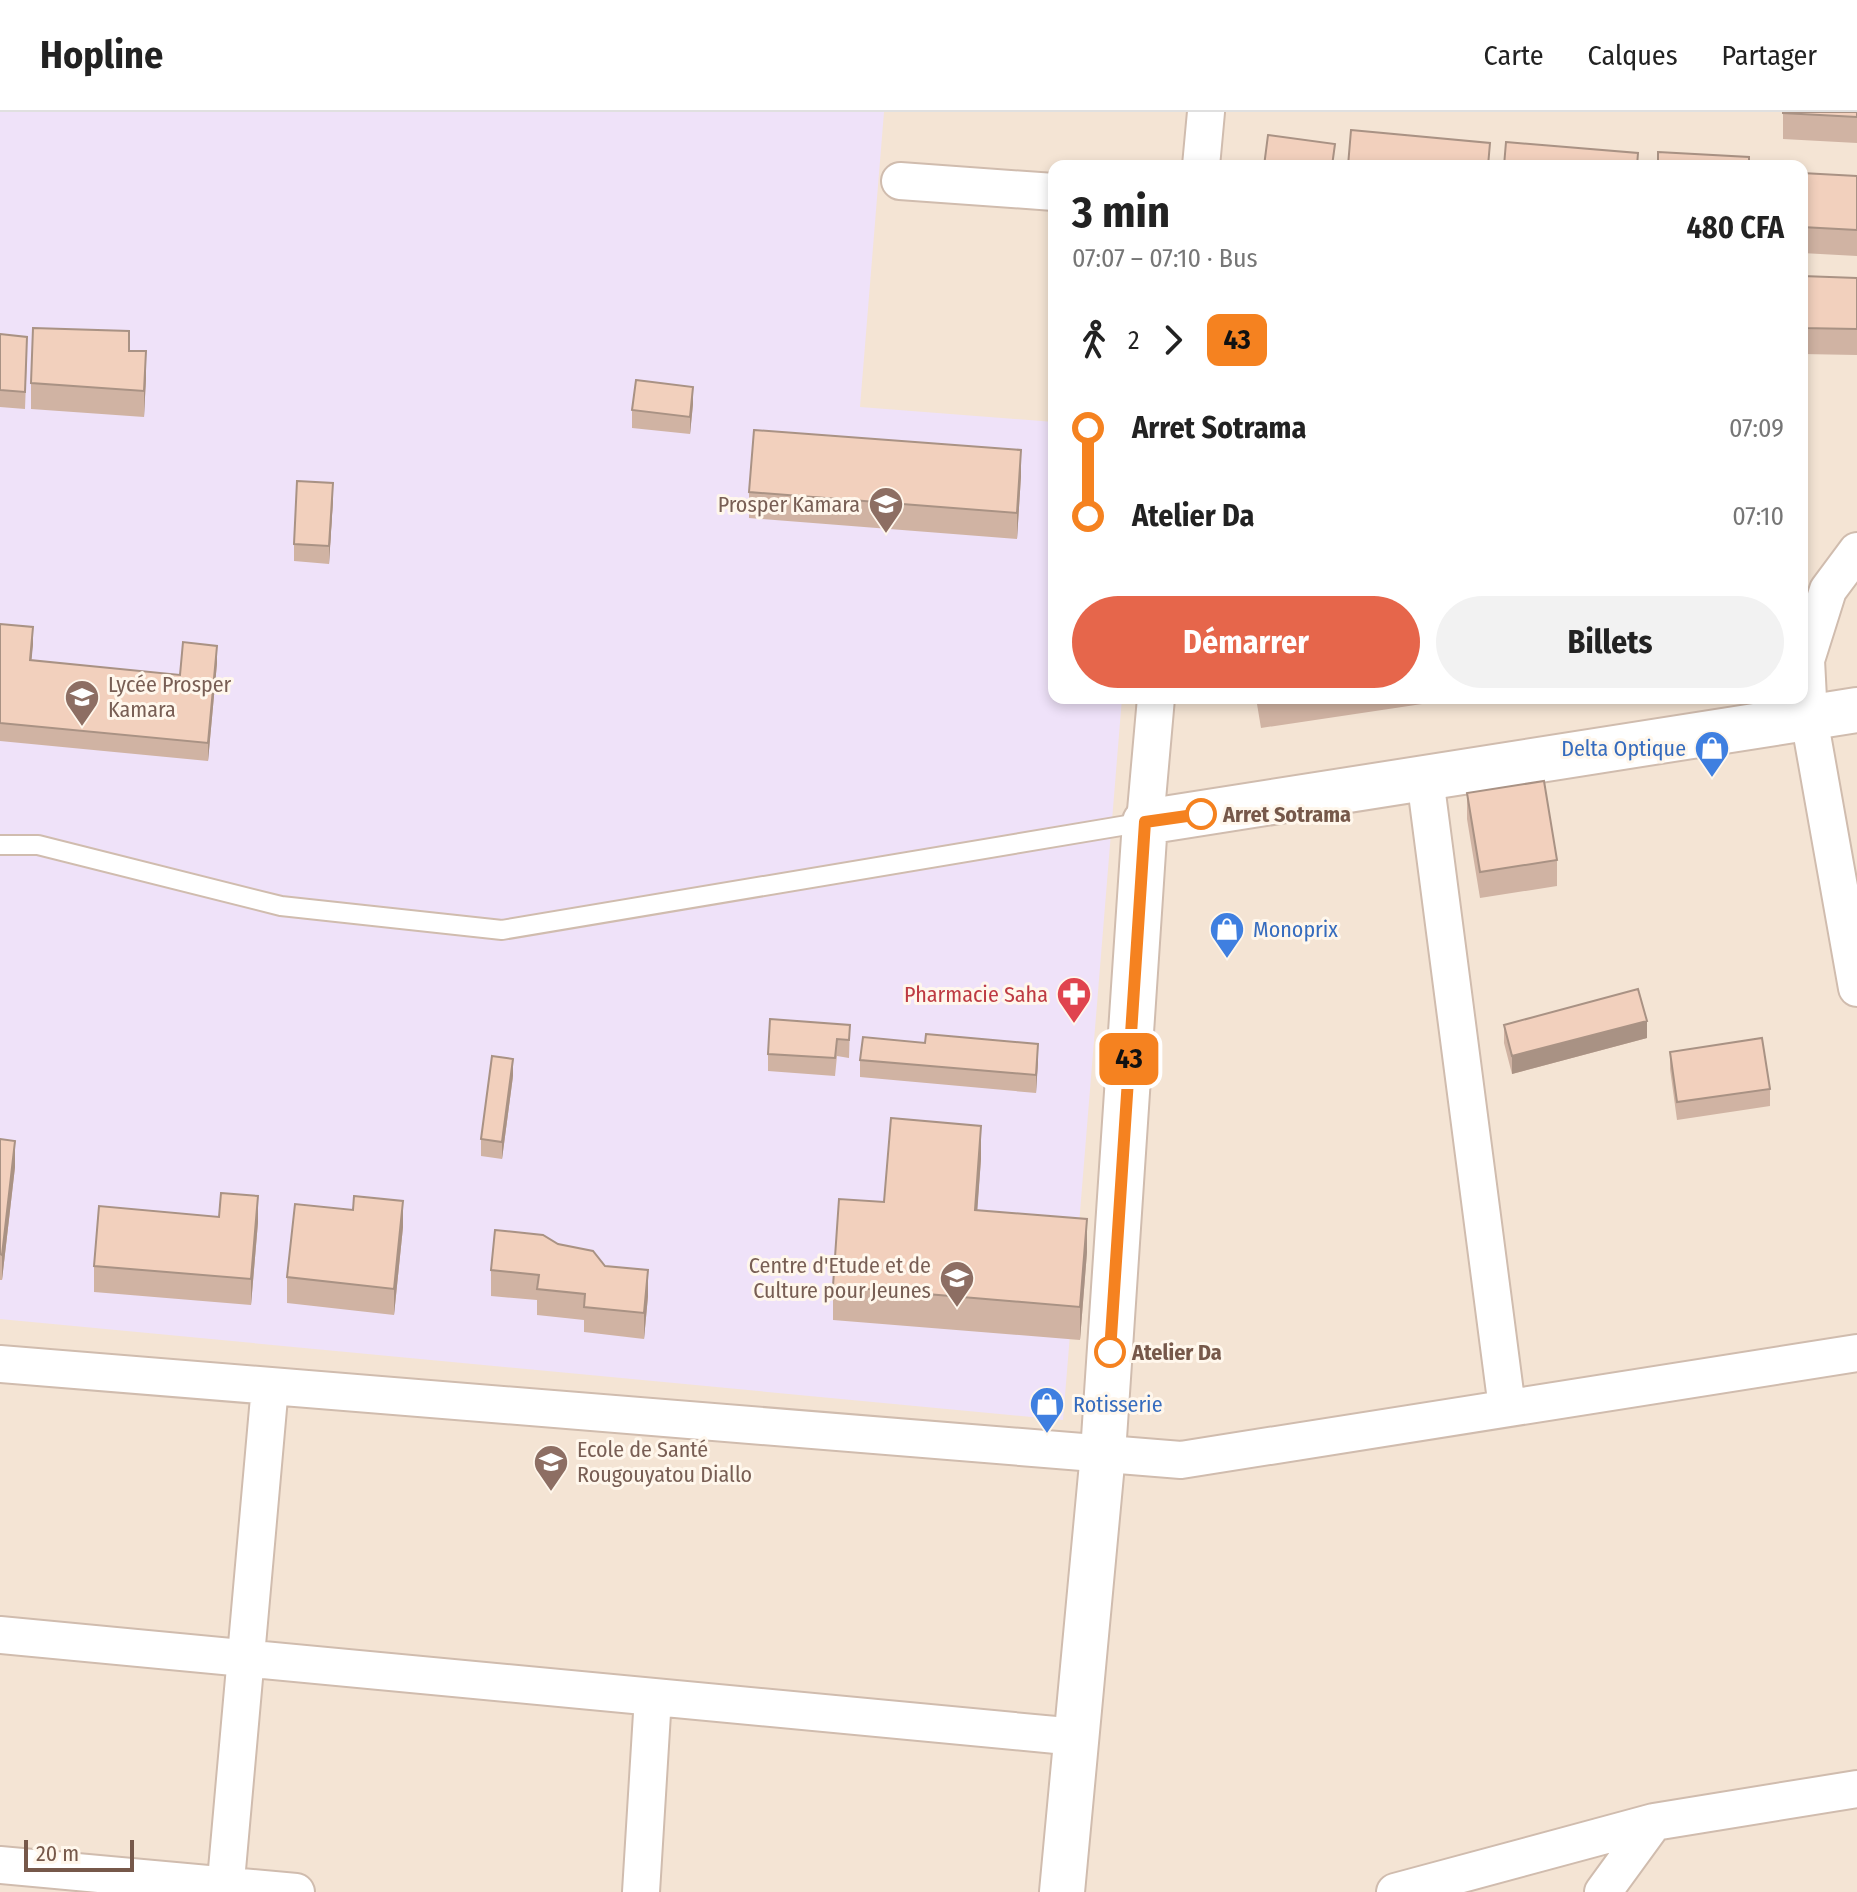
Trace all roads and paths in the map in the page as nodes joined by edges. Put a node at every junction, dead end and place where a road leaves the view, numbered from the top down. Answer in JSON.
{"nodes":[{"id":1,"x":1206,"y":112,"type":"edge"},
{"id":2,"x":1202,"y":160,"type":"edge"},
{"id":3,"x":900,"y":181,"type":"dead end"},
{"id":4,"x":1048,"y":192,"type":"edge"},
{"id":5,"x":1857,"y":551,"type":"edge"},
{"id":6,"x":1808,"y":654,"type":"edge"},
{"id":7,"x":1808,"y":699,"type":"edge"},
{"id":8,"x":1155,"y":704,"type":"edge"},
{"id":9,"x":1857,"y":710,"type":"edge"},
{"id":10,"x":1809,"y":718,"type":"junction"},
{"id":11,"x":1425,"y":778,"type":"junction"},
{"id":12,"x":1145,"y":822,"type":"junction"},
{"id":13,"x":0,"y":845,"type":"edge"},
{"id":14,"x":1857,"y":988,"type":"edge"},
{"id":15,"x":1857,"y":1353,"type":"edge"},
{"id":16,"x":0,"y":1364,"type":"edge"},
{"id":17,"x":270,"y":1386,"type":"junction"},
{"id":18,"x":1507,"y":1408,"type":"junction"},
{"id":19,"x":1103,"y":1453,"type":"junction"},
{"id":20,"x":0,"y":1635,"type":"edge"},
{"id":21,"x":246,"y":1658,"type":"junction"},
{"id":22,"x":653,"y":1697,"type":"junction"},
{"id":23,"x":1077,"y":1737,"type":"junction"},
{"id":24,"x":1857,"y":1789,"type":"edge"},
{"id":25,"x":1654,"y":1822,"type":"junction"},
{"id":26,"x":0,"y":1865,"type":"edge"},
{"id":27,"x":225,"y":1889,"type":"edge"},
{"id":28,"x":296,"y":1892,"type":"edge"},
{"id":29,"x":641,"y":1892,"type":"edge"},
{"id":30,"x":1062,"y":1892,"type":"edge"},
{"id":31,"x":1395,"y":1892,"type":"edge"},
{"id":32,"x":1603,"y":1892,"type":"edge"}],
"edges":[{"from":1,"to":2,"type":"street"},
{"from":3,"to":4,"type":"street"},
{"from":5,"to":6,"type":"street"},
{"from":7,"to":10,"type":"street"},
{"from":8,"to":12,"type":"street"},
{"from":9,"to":10,"type":"street"},
{"from":10,"to":11,"type":"street"},
{"from":10,"to":14,"type":"street"},
{"from":11,"to":12,"type":"street"},
{"from":11,"to":18,"type":"street"},
{"from":12,"to":13,"type":"lane"},
{"from":12,"to":19,"type":"street"},
{"from":15,"to":18,"type":"street"},
{"from":16,"to":17,"type":"street"},
{"from":17,"to":19,"type":"street"},
{"from":17,"to":21,"type":"street"},
{"from":18,"to":19,"type":"street"},
{"from":19,"to":23,"type":"street"},
{"from":20,"to":21,"type":"street"},
{"from":21,"to":22,"type":"street"},
{"from":21,"to":27,"type":"street"},
{"from":22,"to":23,"type":"street"},
{"from":22,"to":29,"type":"street"},
{"from":23,"to":30,"type":"street"},
{"from":24,"to":25,"type":"street"},
{"from":25,"to":31,"type":"street"},
{"from":25,"to":32,"type":"street"},
{"from":26,"to":27,"type":"street"},
{"from":27,"to":28,"type":"street"}]}
